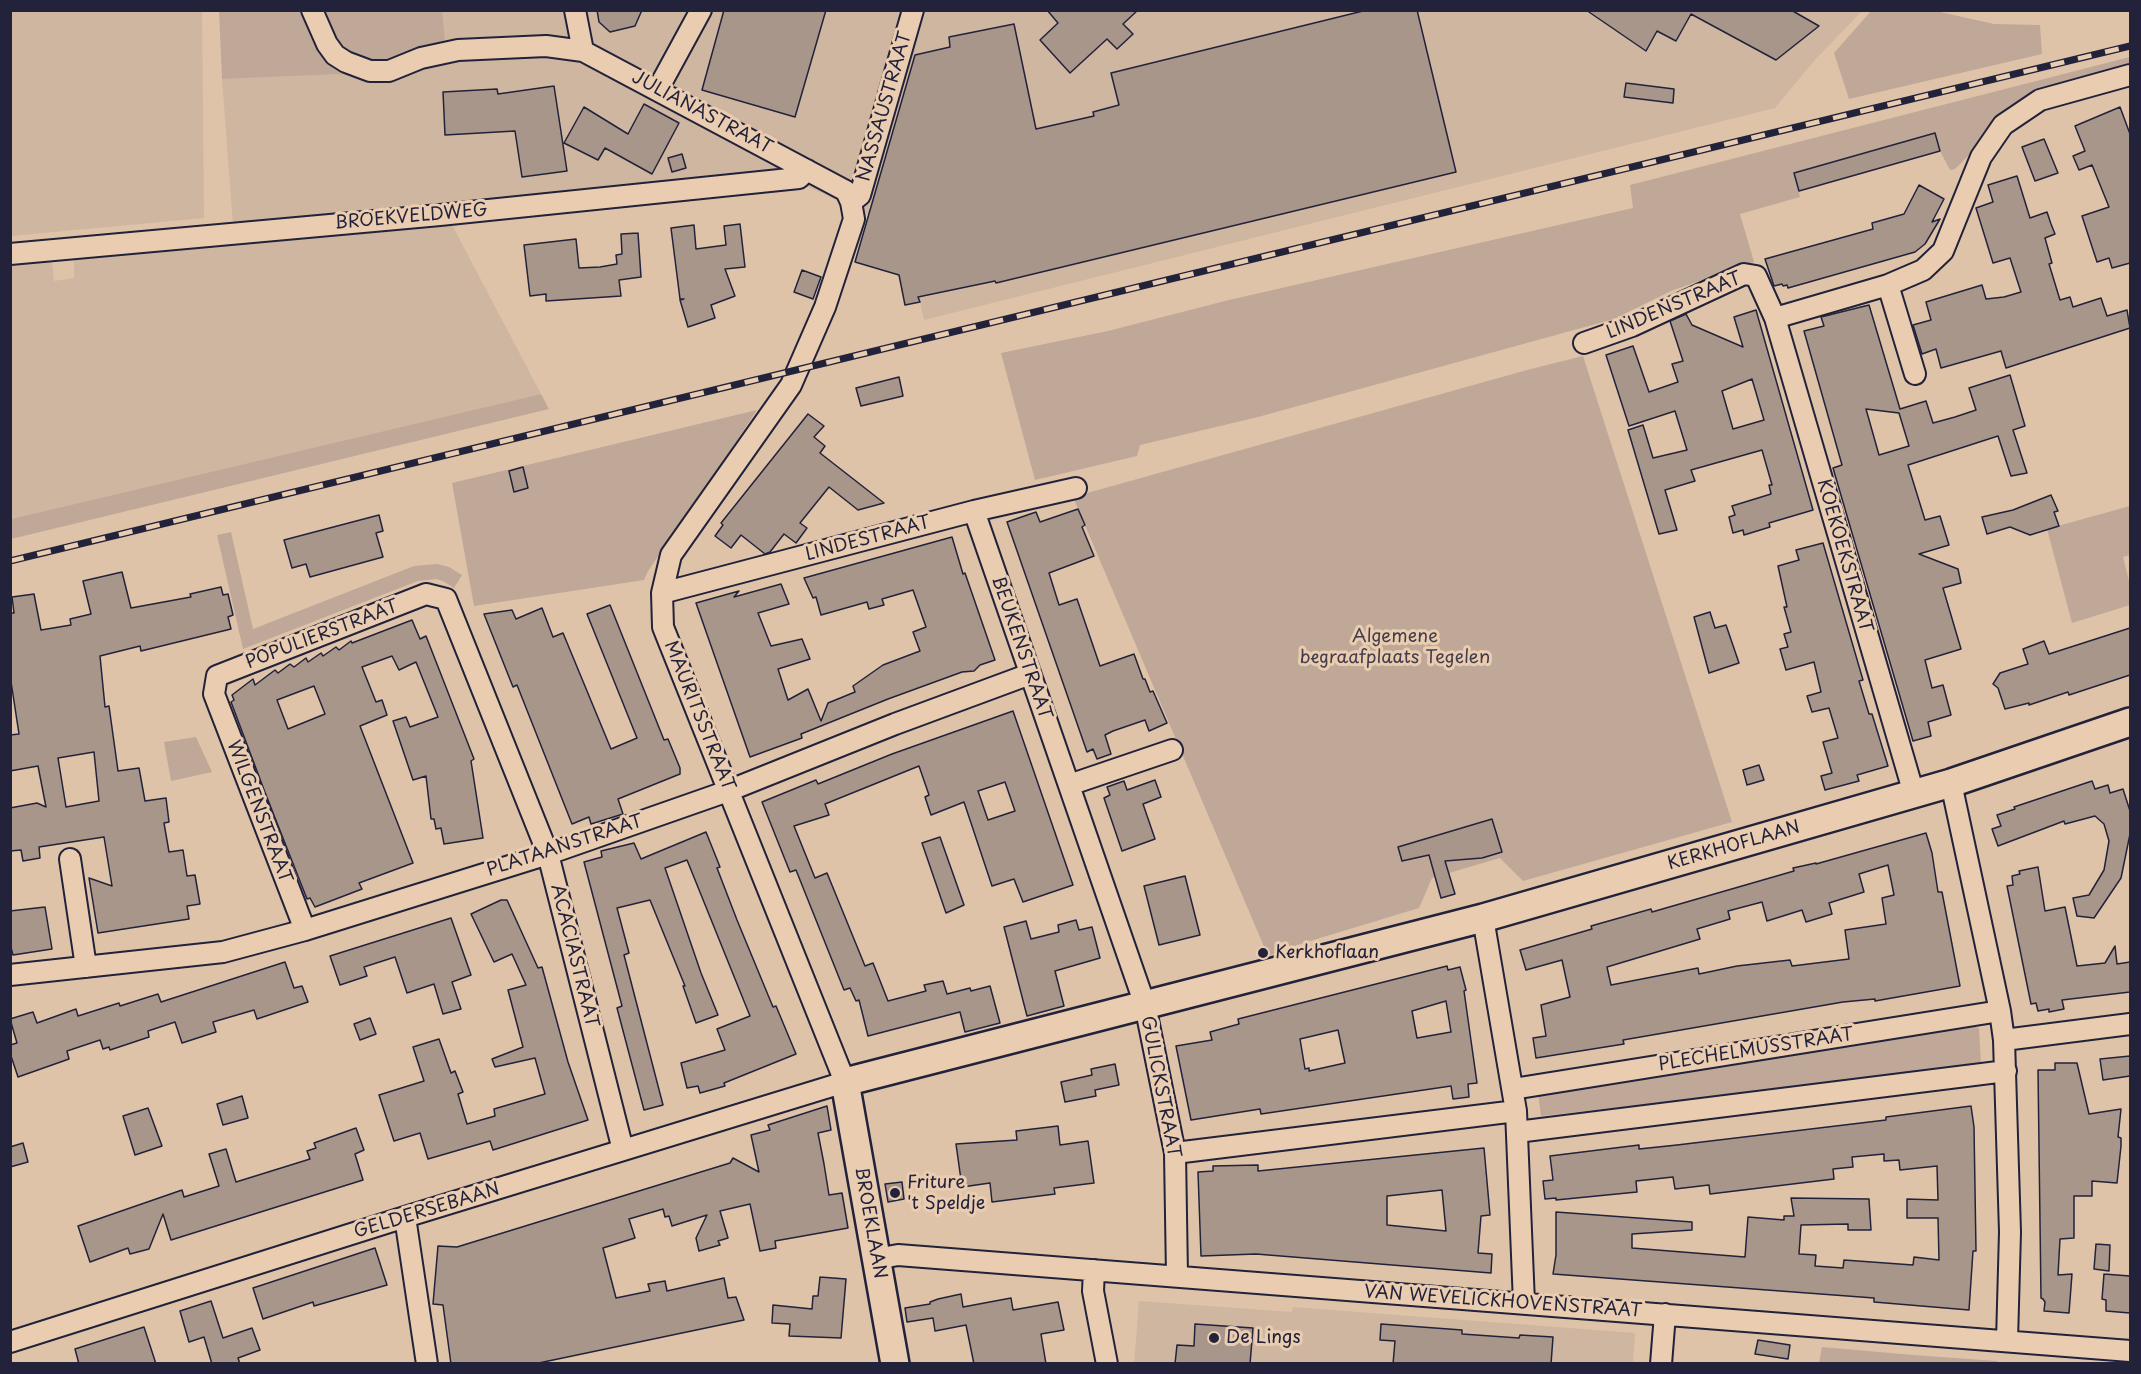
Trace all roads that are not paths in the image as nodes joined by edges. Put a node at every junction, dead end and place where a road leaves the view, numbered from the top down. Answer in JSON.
{"nodes":[{"id":1,"x":312,"y":10,"type":"edge"},
{"id":2,"x":575,"y":10,"type":"edge"},
{"id":3,"x":701,"y":10,"type":"edge"},
{"id":4,"x":913,"y":10,"type":"edge"},
{"id":5,"x":583,"y":51,"type":"junction"},
{"id":6,"x":2130,"y":75,"type":"edge"},
{"id":7,"x":658,"y":89,"type":"junction"},
{"id":8,"x":807,"y":170,"type":"junction"},
{"id":9,"x":851,"y":201,"type":"junction"},
{"id":10,"x":10,"y":254,"type":"edge"},
{"id":11,"x":1888,"y":285,"type":"junction"},
{"id":12,"x":1775,"y":318,"type":"junction"},
{"id":13,"x":1584,"y":343,"type":"dead end"},
{"id":14,"x":798,"y":369,"type":"joint"},
{"id":15,"x":1915,"y":374,"type":"dead end"},
{"id":16,"x":1076,"y":488,"type":"dead end"},
{"id":17,"x":974,"y":511,"type":"junction"},
{"id":18,"x":662,"y":593,"type":"junction"},
{"id":19,"x":446,"y":599,"type":"joint"},
{"id":20,"x":1030,"y":674,"type":"junction"},
{"id":21,"x":214,"y":694,"type":"joint"},
{"id":22,"x":2130,"y":722,"type":"edge"},
{"id":23,"x":1172,"y":750,"type":"dead end"},
{"id":24,"x":1951,"y":783,"type":"junction"},
{"id":25,"x":1069,"y":785,"type":"junction"},
{"id":26,"x":728,"y":791,"type":"junction"},
{"id":27,"x":1914,"y":794,"type":"junction"},
{"id":28,"x":548,"y":854,"type":"junction"},
{"id":29,"x":70,"y":859,"type":"dead end"},
{"id":30,"x":1483,"y":918,"type":"junction"},
{"id":31,"x":305,"y":930,"type":"junction"},
{"id":32,"x":86,"y":967,"type":"junction"},
{"id":33,"x":10,"y":975,"type":"edge"},
{"id":34,"x":1145,"y":1005,"type":"junction"},
{"id":35,"x":2000,"y":1011,"type":"junction"},
{"id":36,"x":2130,"y":1024,"type":"edge"},
{"id":37,"x":2004,"y":1040,"type":"junction"},
{"id":38,"x":2006,"y":1071,"type":"junction"},
{"id":39,"x":845,"y":1082,"type":"junction"},
{"id":40,"x":1513,"y":1089,"type":"junction"},
{"id":41,"x":1516,"y":1111,"type":"junction"},
{"id":42,"x":1517,"y":1132,"type":"junction"},
{"id":43,"x":623,"y":1150,"type":"junction"},
{"id":44,"x":1175,"y":1153,"type":"junction"},
{"id":45,"x":405,"y":1217,"type":"junction"},
{"id":46,"x":876,"y":1259,"type":"junction"},
{"id":47,"x":1094,"y":1270,"type":"junction"},
{"id":48,"x":1177,"y":1276,"type":"junction"},
{"id":49,"x":1524,"y":1303,"type":"junction"},
{"id":50,"x":1665,"y":1314,"type":"junction"},
{"id":51,"x":2007,"y":1341,"type":"junction"},
{"id":52,"x":10,"y":1342,"type":"edge"},
{"id":53,"x":2130,"y":1351,"type":"edge"},
{"id":54,"x":427,"y":1364,"type":"edge"},
{"id":55,"x":895,"y":1364,"type":"edge"},
{"id":56,"x":1107,"y":1364,"type":"edge"},
{"id":57,"x":1660,"y":1364,"type":"edge"}],
"edges":[{"from":1,"to":5,"type":"street","name":"JULIANASTRAAT"},
{"from":2,"to":5,"type":"street"},
{"from":3,"to":7,"type":"street"},
{"from":4,"to":9,"type":"street","name":"NASSAUSTRAAT"},
{"from":5,"to":7,"type":"street","name":"JULIANASTRAAT"},
{"from":6,"to":11,"type":"street"},
{"from":7,"to":8,"type":"street","name":"JULIANASTRAAT"},
{"from":8,"to":9,"type":"street","name":"JULIANASTRAAT"},
{"from":8,"to":10,"type":"street","name":"BROEKVELDWEG"},
{"from":9,"to":14,"type":"street","name":"NASSAUSTRAAT"},
{"from":11,"to":12,"type":"street"},
{"from":11,"to":15,"type":"street"},
{"from":12,"to":13,"type":"street","name":"LINDENSTRAAT"},
{"from":12,"to":27,"type":"street","name":"KOEKOEKSTRAAT"},
{"from":14,"to":18,"type":"street","name":"MAURITSSTRAAT"},
{"from":16,"to":17,"type":"street","name":"LINDESTRAAT"},
{"from":17,"to":18,"type":"street","name":"LINDESTRAAT"},
{"from":17,"to":20,"type":"street","name":"BEUKENSTRAAT"},
{"from":18,"to":26,"type":"street","name":"MAURITSSTRAAT"},
{"from":19,"to":21,"type":"street","name":"POPULIERSTRAAT"},
{"from":19,"to":28,"type":"street","name":"ACACIASTRAAT"},
{"from":20,"to":25,"type":"street","name":"BEUKENSTRAAT"},
{"from":20,"to":26,"type":"street","name":"PLATAANSTRAAT"},
{"from":21,"to":31,"type":"street","name":"WILGENSTRAAT"},
{"from":22,"to":24,"type":"street","name":"KERKHOFLAAN"},
{"from":23,"to":25,"type":"street"},
{"from":24,"to":27,"type":"street","name":"KERKHOFLAAN"},
{"from":24,"to":35,"type":"street"},
{"from":25,"to":34,"type":"street","name":"BEUKENSTRAAT"},
{"from":26,"to":28,"type":"street","name":"PLATAANSTRAAT"},
{"from":26,"to":39,"type":"street","name":"MAURITSSTRAAT"},
{"from":27,"to":30,"type":"street","name":"KERKHOFLAAN"},
{"from":28,"to":31,"type":"street","name":"PLATAANSTRAAT"},
{"from":28,"to":43,"type":"street","name":"ACACIASTRAAT"},
{"from":29,"to":32,"type":"street"},
{"from":30,"to":34,"type":"street","name":"KERKHOFLAAN"},
{"from":30,"to":40,"type":"street"},
{"from":31,"to":32,"type":"street","name":"PLATAANSTRAAT"},
{"from":32,"to":33,"type":"street","name":"PLATAANSTRAAT"},
{"from":34,"to":39,"type":"street","name":"KERKHOFLAAN"},
{"from":34,"to":44,"type":"street","name":"GULICKSTRAAT"},
{"from":35,"to":37,"type":"street"},
{"from":35,"to":40,"type":"street","name":"PLECHELMUSSTRAAT"},
{"from":36,"to":37,"type":"street"},
{"from":37,"to":38,"type":"street"},
{"from":38,"to":42,"type":"street"},
{"from":38,"to":51,"type":"street"},
{"from":39,"to":43,"type":"street","name":"GELDERSEBAAN"},
{"from":39,"to":46,"type":"street","name":"BROEKLAAN"},
{"from":40,"to":41,"type":"street"},
{"from":41,"to":42,"type":"street"},
{"from":41,"to":44,"type":"street"},
{"from":42,"to":49,"type":"street"},
{"from":43,"to":45,"type":"street","name":"GELDERSEBAAN"},
{"from":44,"to":48,"type":"street","name":"GULICKSTRAAT"},
{"from":45,"to":52,"type":"street","name":"GELDERSEBAAN"},
{"from":45,"to":54,"type":"street"},
{"from":46,"to":47,"type":"street","name":"VAN WEVELICKHOVENSTRAAT"},
{"from":46,"to":55,"type":"street","name":"BROEKLAAN"},
{"from":47,"to":48,"type":"street","name":"VAN WEVELICKHOVENSTRAAT"},
{"from":47,"to":56,"type":"street"},
{"from":48,"to":49,"type":"street","name":"VAN WEVELICKHOVENSTRAAT"},
{"from":49,"to":50,"type":"street","name":"VAN WEVELICKHOVENSTRAAT"},
{"from":50,"to":51,"type":"street","name":"VAN WEVELICKHOVENSTRAAT"},
{"from":50,"to":57,"type":"street"},
{"from":51,"to":53,"type":"street","name":"VAN WEVELICKHOVENSTRAAT"}]}
